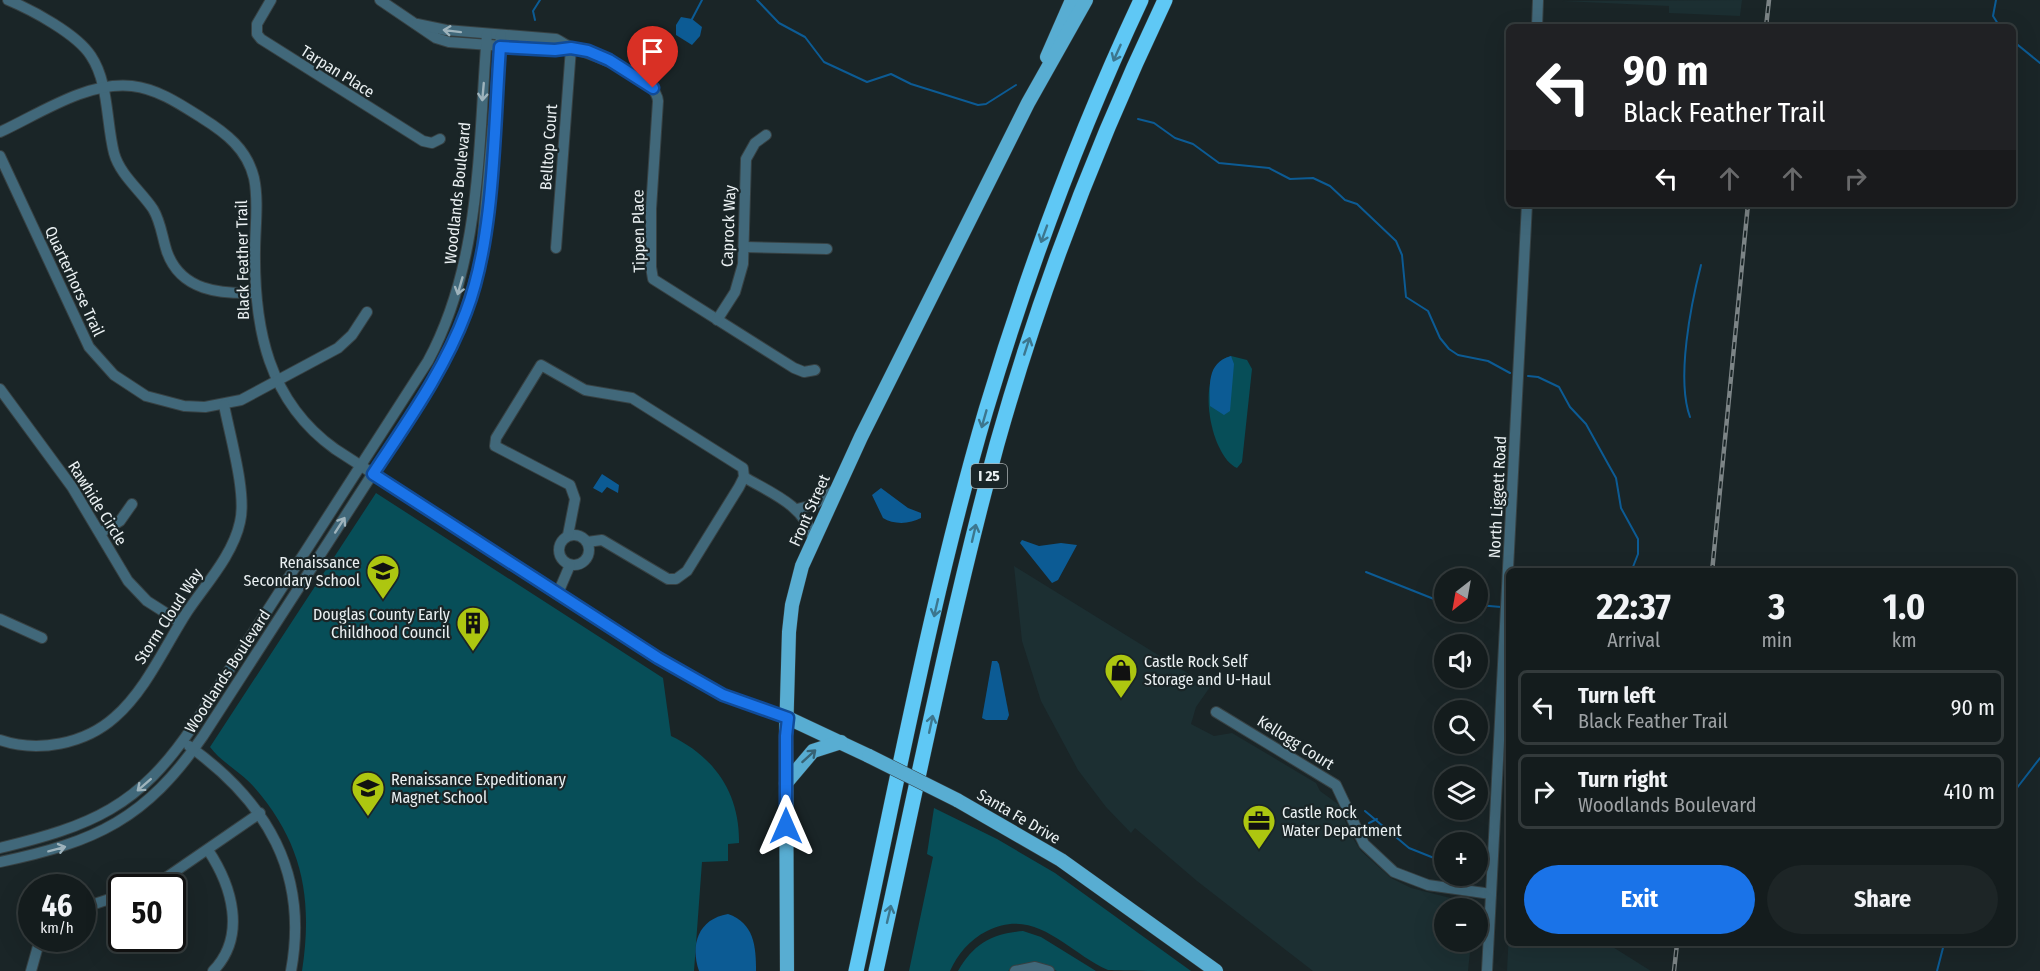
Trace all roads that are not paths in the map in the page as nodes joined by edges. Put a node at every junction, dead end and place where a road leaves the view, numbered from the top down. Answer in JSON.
{"nodes":[{"id":1,"x":8,"y":0,"type":"edge"},
{"id":2,"x":271,"y":0,"type":"edge"},
{"id":3,"x":380,"y":0,"type":"edge"},
{"id":4,"x":1072,"y":0,"type":"edge"},
{"id":5,"x":1086,"y":0,"type":"edge"},
{"id":6,"x":1142,"y":0,"type":"edge"},
{"id":7,"x":1165,"y":0,"type":"edge"},
{"id":8,"x":1538,"y":0,"type":"edge"},
{"id":9,"x":417,"y":24,"type":"junction"},
{"id":10,"x":1537,"y":24,"type":"edge"},
{"id":11,"x":487,"y":34,"type":"junction"},
{"id":12,"x":501,"y":41,"type":"junction"},
{"id":13,"x":486,"y":46,"type":"junction"},
{"id":14,"x":571,"y":48,"type":"junction"},
{"id":15,"x":103,"y":88,"type":"junction"},
{"id":16,"x":1028,"y":104,"type":"junction"},
{"id":17,"x":0,"y":132,"type":"edge"},
{"id":18,"x":766,"y":135,"type":"dead end"},
{"id":19,"x":440,"y":139,"type":"dead end"},
{"id":20,"x":0,"y":156,"type":"edge"},
{"id":21,"x":1527,"y":207,"type":"edge"},
{"id":22,"x":744,"y":247,"type":"junction"},
{"id":23,"x":555,"y":248,"type":"dead end"},
{"id":24,"x":827,"y":249,"type":"dead end"},
{"id":25,"x":255,"y":293,"type":"junction"},
{"id":26,"x":367,"y":312,"type":"dead end"},
{"id":27,"x":717,"y":320,"type":"junction"},
{"id":28,"x":814,"y":370,"type":"dead end"},
{"id":29,"x":280,"y":382,"type":"junction"},
{"id":30,"x":0,"y":389,"type":"edge"},
{"id":31,"x":224,"y":405,"type":"junction"},
{"id":32,"x":361,"y":466,"type":"junction"},
{"id":33,"x":373,"y":474,"type":"junction"},
{"id":34,"x":744,"y":477,"type":"junction"},
{"id":35,"x":835,"y":490,"type":"junction"},
{"id":36,"x":132,"y":504,"type":"dead end"},
{"id":37,"x":797,"y":508,"type":"junction"},
{"id":38,"x":100,"y":533,"type":"junction"},
{"id":39,"x":568,"y":535,"type":"junction"},
{"id":40,"x":813,"y":538,"type":"junction"},
{"id":41,"x":587,"y":542,"type":"junction"},
{"id":42,"x":570,"y":565,"type":"junction"},
{"id":43,"x":1508,"y":568,"type":"edge"},
{"id":44,"x":558,"y":593,"type":"junction"},
{"id":45,"x":1506,"y":606,"type":"edge"},
{"id":46,"x":0,"y":619,"type":"edge"},
{"id":47,"x":180,"y":622,"type":"junction"},
{"id":48,"x":42,"y":638,"type":"dead end"},
{"id":49,"x":1216,"y":712,"type":"dead end"},
{"id":50,"x":788,"y":718,"type":"junction"},
{"id":51,"x":0,"y":740,"type":"edge"},
{"id":52,"x":182,"y":742,"type":"junction"},
{"id":53,"x":841,"y":742,"type":"junction"},
{"id":54,"x":194,"y":750,"type":"junction"},
{"id":55,"x":786,"y":783,"type":"junction"},
{"id":56,"x":260,"y":813,"type":"junction"},
{"id":57,"x":0,"y":848,"type":"edge"},
{"id":58,"x":208,"y":850,"type":"junction"},
{"id":59,"x":0,"y":862,"type":"edge"},
{"id":60,"x":172,"y":874,"type":"edge"},
{"id":61,"x":1491,"y":894,"type":"junction"},
{"id":62,"x":36,"y":952,"type":"edge"},
{"id":63,"x":31,"y":971,"type":"edge"},
{"id":64,"x":213,"y":971,"type":"edge"},
{"id":65,"x":291,"y":971,"type":"edge"},
{"id":66,"x":787,"y":971,"type":"edge"},
{"id":67,"x":856,"y":971,"type":"edge"},
{"id":68,"x":876,"y":971,"type":"edge"},
{"id":69,"x":1015,"y":971,"type":"edge"},
{"id":70,"x":1049,"y":971,"type":"edge"},
{"id":71,"x":1216,"y":971,"type":"edge"},
{"id":72,"x":1487,"y":971,"type":"edge"}],
"edges":[{"from":1,"to":15,"type":"street"},
{"from":2,"to":19,"type":"street","name":"Tarpan Place"},
{"from":3,"to":9,"type":"street"},
{"from":4,"to":16,"type":"main road","name":"Front Street"},
{"from":5,"to":16,"type":"main road","name":"Front Street"},
{"from":6,"to":67,"type":"highway","number":"I 25","one_way":true},
{"from":68,"to":7,"type":"highway","number":"I 25","one_way":true},
{"from":8,"to":10,"type":"street"},
{"from":11,"to":9,"type":"street","one_way":true},
{"from":9,"to":13,"type":"street"},
{"from":11,"to":12,"type":"street"},
{"from":11,"to":13,"type":"street","name":"Woodlands Boulevard"},
{"from":12,"to":13,"type":"street"},
{"from":12,"to":14,"type":"street","name":"Tippen Place"},
{"from":12,"to":33,"type":"street","name":"Woodlands Boulevard"},
{"from":13,"to":32,"type":"street","name":"Woodlands Boulevard","one_way":true},
{"from":14,"to":23,"type":"street","name":"Belltop Court"},
{"from":14,"to":27,"type":"street","name":"Tippen Place"},
{"from":15,"to":17,"type":"street","name":"Black Feather Trail"},
{"from":15,"to":25,"type":"street"},
{"from":15,"to":25,"type":"street","name":"Black Feather Trail"},
{"from":16,"to":35,"type":"main road","name":"Front Street"},
{"from":18,"to":22,"type":"street","name":"Caprock Way"},
{"from":20,"to":31,"type":"street","name":"Quarterhorse Trail"},
{"from":21,"to":43,"type":"street","name":"North Liggett Road"},
{"from":22,"to":24,"type":"street"},
{"from":22,"to":27,"type":"street","name":"Caprock Way"},
{"from":25,"to":29,"type":"street","name":"Black Feather Trail"},
{"from":26,"to":29,"type":"street","name":"Quarterhorse Trail"},
{"from":27,"to":28,"type":"street","name":"Tippen Place"},
{"from":29,"to":31,"type":"street","name":"Quarterhorse Trail"},
{"from":29,"to":32,"type":"street","name":"Black Feather Trail"},
{"from":30,"to":38,"type":"street","name":"Rawhide Circle"},
{"from":31,"to":47,"type":"street","name":"Storm Cloud Way"},
{"from":32,"to":33,"type":"street","name":"Black Feather Trail"},
{"from":32,"to":52,"type":"street","name":"Woodlands Boulevard"},
{"from":33,"to":44,"type":"street","name":"Black Feather Trail"},
{"from":54,"to":33,"type":"street","name":"Woodlands Boulevard","one_way":true},
{"from":34,"to":37,"type":"street"},
{"from":34,"to":39,"type":"street"},
{"from":34,"to":41,"type":"street"},
{"from":35,"to":37,"type":"street"},
{"from":35,"to":40,"type":"main road","name":"Front Street"},
{"from":36,"to":38,"type":"street"},
{"from":37,"to":40,"type":"street"},
{"from":38,"to":47,"type":"street","name":"Rawhide Circle"},
{"from":39,"to":41,"type":"street"},
{"from":39,"to":42,"type":"street"},
{"from":40,"to":50,"type":"main road","name":"Front Street"},
{"from":41,"to":42,"type":"street"},
{"from":42,"to":44,"type":"street"},
{"from":44,"to":50,"type":"street","name":"Black Feather Trail"},
{"from":45,"to":61,"type":"street","name":"North Liggett Road"},
{"from":46,"to":48,"type":"street"},
{"from":47,"to":51,"type":"street","name":"Storm Cloud Way"},
{"from":49,"to":61,"type":"street","name":"Kellogg Court"},
{"from":50,"to":53,"type":"main road","name":"Santa Fe Drive"},
{"from":50,"to":55,"type":"main road","name":"Front Street"},
{"from":52,"to":54,"type":"street"},
{"from":52,"to":57,"type":"street","name":"Woodlands Boulevard","one_way":true},
{"from":55,"to":53,"type":"main road","one_way":true},
{"from":53,"to":71,"type":"main road","name":"Santa Fe Drive","bridge":true},
{"from":54,"to":56,"type":"street"},
{"from":59,"to":54,"type":"street","name":"Woodlands Boulevard","one_way":true},
{"from":55,"to":66,"type":"main road","name":"Front Street"},
{"from":56,"to":58,"type":"street"},
{"from":56,"to":65,"type":"street"},
{"from":58,"to":60,"type":"street"},
{"from":58,"to":64,"type":"street"},
{"from":61,"to":72,"type":"street","name":"North Liggett Road"},
{"from":62,"to":63,"type":"street"},
{"from":69,"to":70,"type":"street"}]}
